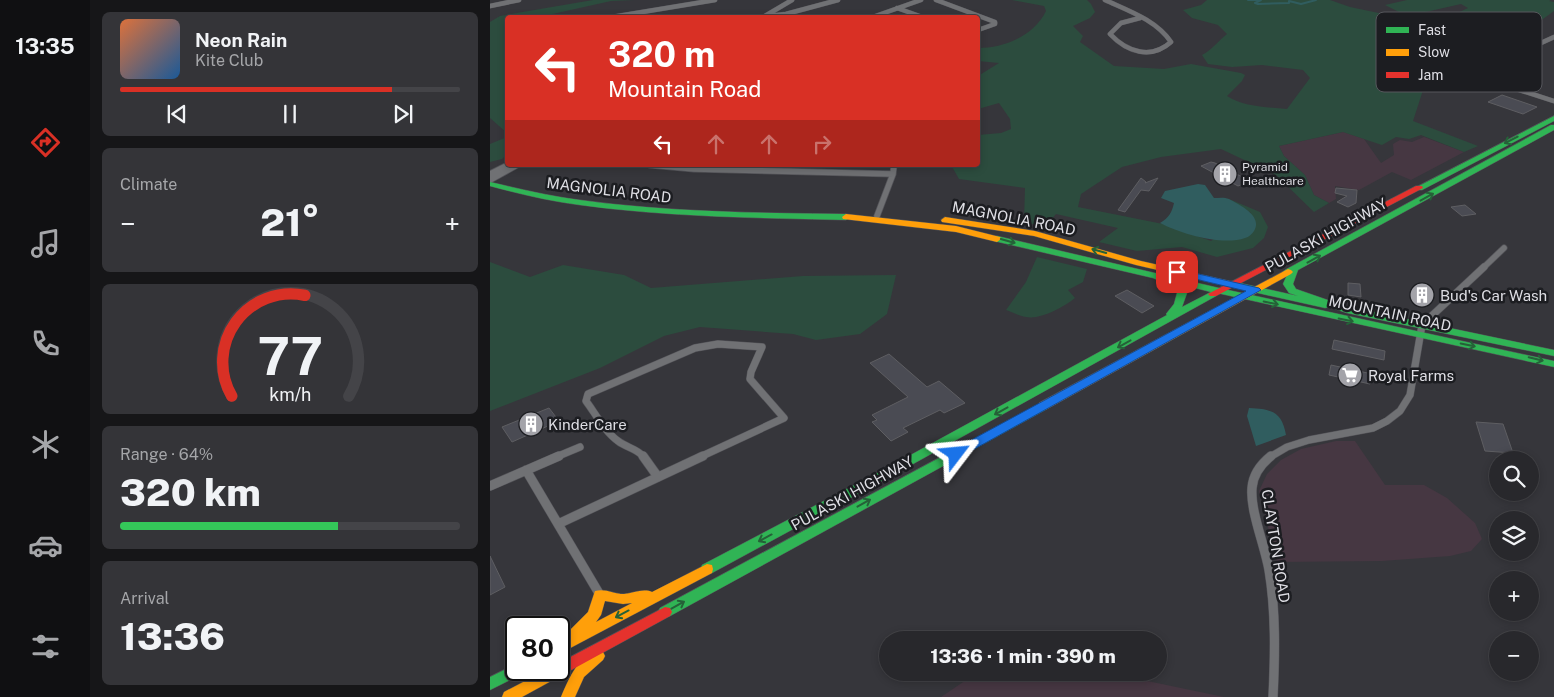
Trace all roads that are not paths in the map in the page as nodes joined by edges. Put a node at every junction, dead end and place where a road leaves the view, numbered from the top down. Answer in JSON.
{"nodes":[{"id":1,"x":519,"y":0,"type":"edge"},
{"id":2,"x":715,"y":0,"type":"edge"},
{"id":3,"x":792,"y":0,"type":"edge"},
{"id":4,"x":838,"y":0,"type":"edge"},
{"id":5,"x":921,"y":0,"type":"edge"},
{"id":6,"x":936,"y":0,"type":"edge"},
{"id":7,"x":1105,"y":0,"type":"edge"},
{"id":8,"x":490,"y":6,"type":"edge"},
{"id":9,"x":897,"y":8,"type":"junction"},
{"id":10,"x":646,"y":12,"type":"junction"},
{"id":11,"x":626,"y":15,"type":"edge"},
{"id":12,"x":646,"y":15,"type":"edge"},
{"id":13,"x":767,"y":15,"type":"edge"},
{"id":14,"x":779,"y":15,"type":"edge"},
{"id":15,"x":878,"y":15,"type":"edge"},
{"id":16,"x":917,"y":15,"type":"edge"},
{"id":17,"x":976,"y":15,"type":"edge"},
{"id":18,"x":980,"y":16,"type":"edge"},
{"id":19,"x":1140,"y":18,"type":"junction"},
{"id":20,"x":980,"y":29,"type":"edge"},
{"id":21,"x":1554,"y":37,"type":"edge"},
{"id":22,"x":1542,"y":42,"type":"edge"},
{"id":23,"x":1526,"y":92,"type":"edge"},
{"id":24,"x":1554,"y":101,"type":"edge"},
{"id":25,"x":1554,"y":118,"type":"edge"},
{"id":26,"x":1554,"y":127,"type":"edge"},
{"id":27,"x":505,"y":166,"type":"edge"},
{"id":28,"x":514,"y":167,"type":"edge"},
{"id":29,"x":672,"y":167,"type":"edge"},
{"id":30,"x":894,"y":167,"type":"edge"},
{"id":31,"x":490,"y":174,"type":"edge"},
{"id":32,"x":893,"y":174,"type":"junction"},
{"id":33,"x":490,"y":182,"type":"edge"},
{"id":34,"x":1371,"y":212,"type":"junction"},
{"id":35,"x":786,"y":216,"type":"junction"},
{"id":36,"x":877,"y":216,"type":"junction"},
{"id":37,"x":1387,"y":219,"type":"junction"},
{"id":38,"x":1504,"y":248,"type":"dead end"},
{"id":39,"x":1294,"y":269,"type":"junction"},
{"id":40,"x":1151,"y":274,"type":"junction"},
{"id":41,"x":1231,"y":284,"type":"junction"},
{"id":42,"x":1256,"y":290,"type":"junction"},
{"id":43,"x":1219,"y":291,"type":"junction"},
{"id":44,"x":1243,"y":297,"type":"junction"},
{"id":45,"x":1348,"y":310,"type":"junction"},
{"id":46,"x":1152,"y":328,"type":"junction"},
{"id":47,"x":1421,"y":330,"type":"junction"},
{"id":48,"x":1554,"y":352,"type":"edge"},
{"id":49,"x":1554,"y":364,"type":"edge"},
{"id":50,"x":580,"y":447,"type":"dead end"},
{"id":51,"x":526,"y":470,"type":"junction"},
{"id":52,"x":658,"y":477,"type":"junction"},
{"id":53,"x":490,"y":486,"type":"edge"},
{"id":54,"x":558,"y":524,"type":"junction"},
{"id":55,"x":674,"y":586,"type":"junction"},
{"id":56,"x":600,"y":595,"type":"junction"},
{"id":57,"x":619,"y":637,"type":"junction"},
{"id":58,"x":570,"y":638,"type":"edge"},
{"id":59,"x":570,"y":641,"type":"edge"},
{"id":60,"x":570,"y":664,"type":"edge"},
{"id":61,"x":505,"y":676,"type":"edge"},
{"id":62,"x":539,"y":681,"type":"edge"},
{"id":63,"x":490,"y":684,"type":"edge"},
{"id":64,"x":509,"y":697,"type":"edge"},
{"id":65,"x":568,"y":697,"type":"edge"},
{"id":66,"x":1273,"y":697,"type":"edge"}],
"edges":[{"from":1,"to":8,"type":"street"},
{"from":2,"to":10,"type":"street"},
{"from":3,"to":13,"type":"street"},
{"from":4,"to":14,"type":"street"},
{"from":5,"to":9,"type":"street"},
{"from":6,"to":17,"type":"street"},
{"from":7,"to":19,"type":"street"},
{"from":9,"to":15,"type":"street"},
{"from":9,"to":16,"type":"street"},
{"from":10,"to":11,"type":"street"},
{"from":10,"to":12,"type":"street"},
{"from":18,"to":20,"type":"street"},
{"from":19,"to":19,"type":"street"},
{"from":21,"to":22,"type":"street"},
{"from":23,"to":24,"type":"street"},
{"from":25,"to":34,"type":"main road","name":"PULASKI HIGHWAY","one_way":true},
{"from":37,"to":26,"type":"main road","name":"PULASKI HIGHWAY","one_way":true},
{"from":27,"to":31,"type":"street"},
{"from":28,"to":33,"type":"street"},
{"from":29,"to":32,"type":"street"},
{"from":30,"to":32,"type":"street"},
{"from":32,"to":36,"type":"street"},
{"from":33,"to":35,"type":"main road","name":"MAGNOLIA ROAD"},
{"from":34,"to":37,"type":"main road"},
{"from":34,"to":41,"type":"main road","name":"PULASKI HIGHWAY"},
{"from":35,"to":36,"type":"main road","name":"MAGNOLIA ROAD"},
{"from":35,"to":40,"type":"main road","name":"MAGNOLIA ROAD","one_way":true},
{"from":41,"to":36,"type":"main road","name":"MAGNOLIA ROAD","one_way":true},
{"from":39,"to":37,"type":"main road","name":"PULASKI HIGHWAY","one_way":true},
{"from":38,"to":47,"type":"street"},
{"from":39,"to":42,"type":"main road","name":"PULASKI HIGHWAY"},
{"from":39,"to":45,"type":"main road"},
{"from":40,"to":43,"type":"main road","name":"MAGNOLIA ROAD"},
{"from":40,"to":46,"type":"main road"},
{"from":41,"to":42,"type":"main road","name":"MOUNTAIN ROAD"},
{"from":41,"to":43,"type":"main road","name":"PULASKI HIGHWAY"},
{"from":42,"to":44,"type":"main road","name":"PULASKI HIGHWAY"},
{"from":42,"to":45,"type":"main road","name":"MOUNTAIN ROAD"},
{"from":43,"to":44,"type":"main road","name":"MOUNTAIN ROAD"},
{"from":43,"to":46,"type":"main road","name":"PULASKI HIGHWAY"},
{"from":44,"to":47,"type":"main road","name":"MOUNTAIN ROAD","one_way":true},
{"from":57,"to":44,"type":"main road","name":"PULASKI HIGHWAY","one_way":true},
{"from":45,"to":47,"type":"main road","name":"MOUNTAIN ROAD"},
{"from":46,"to":55,"type":"main road","name":"PULASKI HIGHWAY","one_way":true},
{"from":47,"to":48,"type":"main road","name":"MOUNTAIN ROAD"},
{"from":47,"to":49,"type":"main road","name":"MOUNTAIN ROAD","one_way":true},
{"from":47,"to":66,"type":"street","name":"CLAYTON ROAD"},
{"from":50,"to":51,"type":"street"},
{"from":51,"to":53,"type":"street"},
{"from":51,"to":54,"type":"street"},
{"from":52,"to":52,"type":"street"},
{"from":52,"to":54,"type":"street"},
{"from":54,"to":56,"type":"street"},
{"from":55,"to":56,"type":"main road"},
{"from":55,"to":59,"type":"main road","name":"PULASKI HIGHWAY","one_way":true},
{"from":56,"to":58,"type":"main road"},
{"from":57,"to":60,"type":"main road","name":"PULASKI HIGHWAY"},
{"from":57,"to":65,"type":"main road"},
{"from":61,"to":63,"type":"main road"},
{"from":62,"to":64,"type":"main road","name":"PULASKI HIGHWAY"}]}
